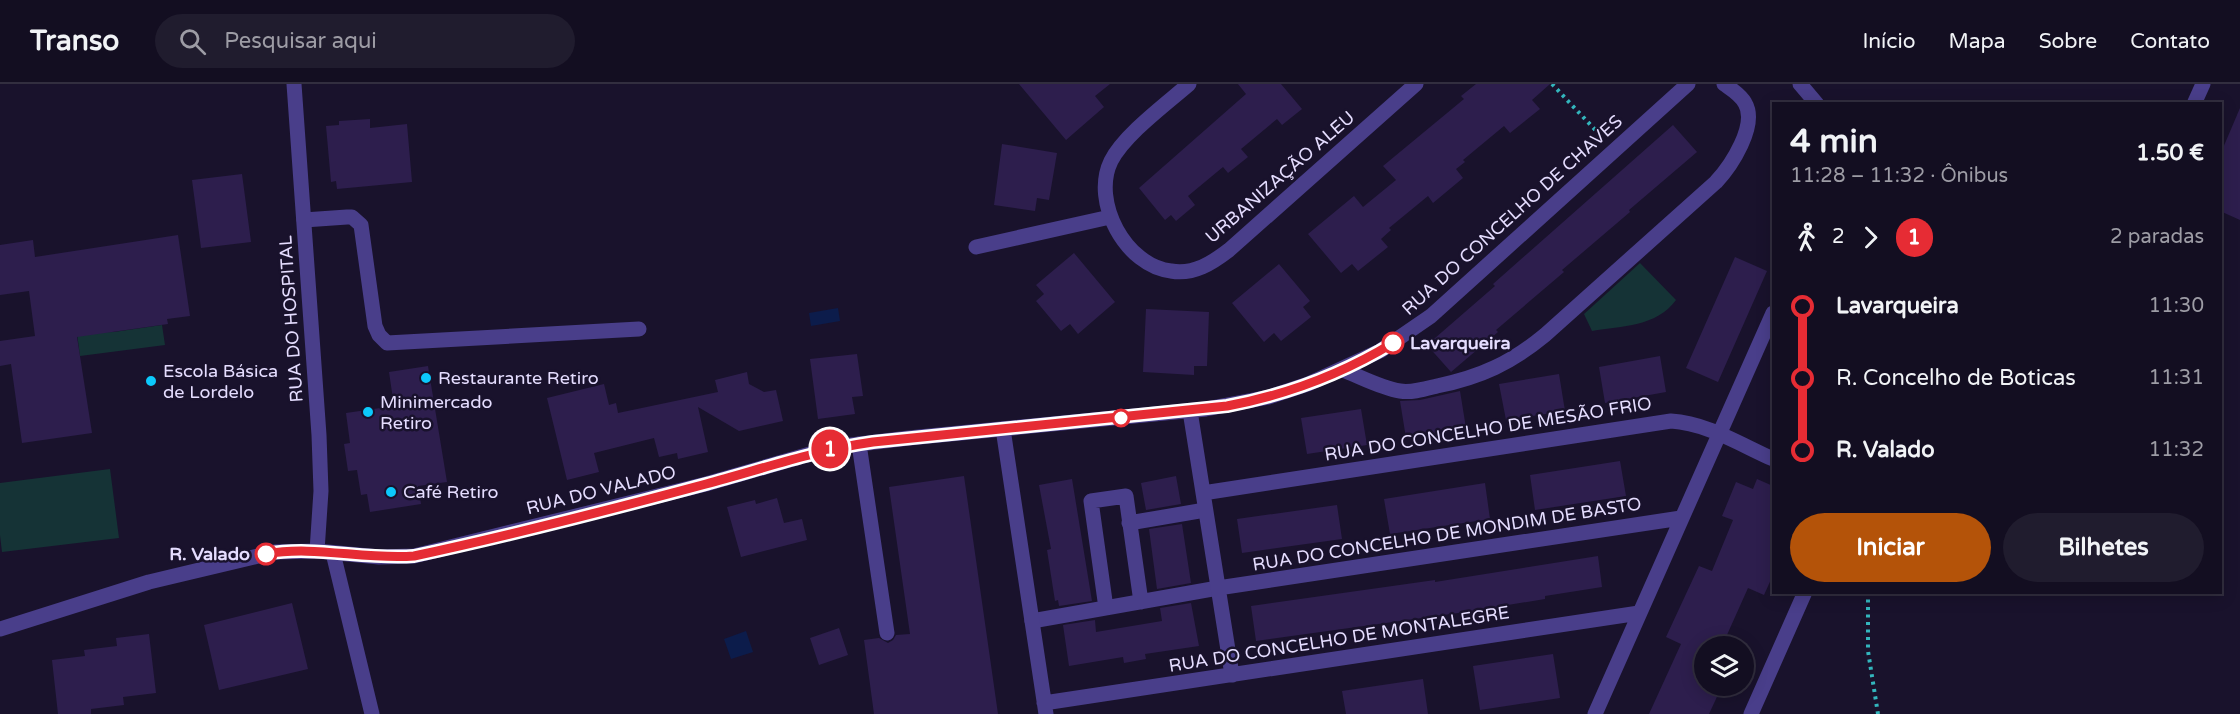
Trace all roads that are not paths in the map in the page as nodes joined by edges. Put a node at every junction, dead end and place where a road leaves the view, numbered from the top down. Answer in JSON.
{"nodes":[{"id":1,"x":294,"y":84,"type":"edge"},
{"id":2,"x":1189,"y":84,"type":"edge"},
{"id":3,"x":1416,"y":84,"type":"edge"},
{"id":4,"x":1688,"y":84,"type":"edge"},
{"id":5,"x":1724,"y":84,"type":"edge"},
{"id":6,"x":1800,"y":84,"type":"edge"},
{"id":7,"x":2203,"y":84,"type":"edge"},
{"id":8,"x":1815,"y":102,"type":"edge"},
{"id":9,"x":2195,"y":102,"type":"edge"},
{"id":10,"x":1110,"y":217,"type":"junction"},
{"id":11,"x":304,"y":220,"type":"junction"},
{"id":12,"x":976,"y":247,"type":"dead end"},
{"id":13,"x":1772,"y":315,"type":"edge"},
{"id":14,"x":639,"y":329,"type":"dead end"},
{"id":15,"x":1343,"y":370,"type":"junction"},
{"id":16,"x":1190,"y":411,"type":"junction"},
{"id":17,"x":1003,"y":429,"type":"junction"},
{"id":18,"x":1719,"y":434,"type":"junction"},
{"id":19,"x":859,"y":444,"type":"junction"},
{"id":20,"x":1772,"y":459,"type":"edge"},
{"id":21,"x":1203,"y":493,"type":"junction"},
{"id":22,"x":1205,"y":510,"type":"junction"},
{"id":23,"x":1682,"y":518,"type":"junction"},
{"id":24,"x":1130,"y":522,"type":"junction"},
{"id":25,"x":316,"y":551,"type":"junction"},
{"id":26,"x":333,"y":554,"type":"junction"},
{"id":27,"x":1218,"y":588,"type":"junction"},
{"id":28,"x":1804,"y":594,"type":"edge"},
{"id":29,"x":1141,"y":602,"type":"junction"},
{"id":30,"x":1106,"y":608,"type":"junction"},
{"id":31,"x":1639,"y":613,"type":"junction"},
{"id":32,"x":1032,"y":621,"type":"junction"},
{"id":33,"x":0,"y":629,"type":"edge"},
{"id":34,"x":887,"y":633,"type":"dead end"},
{"id":35,"x":1232,"y":675,"type":"junction"},
{"id":36,"x":1045,"y":709,"type":"edge"},
{"id":37,"x":372,"y":714,"type":"edge"},
{"id":38,"x":1594,"y":714,"type":"edge"},
{"id":39,"x":1751,"y":714,"type":"edge"}],
"edges":[{"from":1,"to":11,"type":"street","name":"RUA DO HOSPITAL"},
{"from":2,"to":10,"type":"street","name":"URBANIZAÇÃO ALEU"},
{"from":3,"to":10,"type":"street","name":"URBANIZAÇÃO ALEU"},
{"from":4,"to":15,"type":"street","name":"RUA DO CONCELHO DE CHAVES"},
{"from":5,"to":15,"type":"street"},
{"from":6,"to":8,"type":"street"},
{"from":7,"to":9,"type":"street"},
{"from":10,"to":12,"type":"street"},
{"from":11,"to":14,"type":"street"},
{"from":11,"to":25,"type":"street","name":"RUA DO HOSPITAL"},
{"from":13,"to":18,"type":"street"},
{"from":15,"to":16,"type":"street","name":"RUA DO CONCELHO DE CHAVES"},
{"from":16,"to":17,"type":"street","name":"RUA DO CONCELHO DE CHAVES"},
{"from":16,"to":21,"type":"street"},
{"from":17,"to":19,"type":"street","name":"RUA DO VALADO"},
{"from":17,"to":32,"type":"street"},
{"from":18,"to":20,"type":"street","name":"RUA DO CONCELHO DE MESÃO FRIO"},
{"from":18,"to":21,"type":"street","name":"RUA DO CONCELHO DE MESÃO FRIO"},
{"from":18,"to":23,"type":"street"},
{"from":19,"to":26,"type":"street","name":"RUA DO VALADO"},
{"from":19,"to":34,"type":"street"},
{"from":21,"to":22,"type":"street"},
{"from":22,"to":24,"type":"street"},
{"from":22,"to":27,"type":"street"},
{"from":23,"to":27,"type":"street","name":"RUA DO CONCELHO DE MONDIM DE BASTO"},
{"from":23,"to":31,"type":"street"},
{"from":24,"to":29,"type":"street"},
{"from":24,"to":30,"type":"street"},
{"from":25,"to":26,"type":"street","name":"RUA DO VALADO"},
{"from":25,"to":33,"type":"street","name":"RUA DO VALADO"},
{"from":26,"to":37,"type":"street"},
{"from":27,"to":29,"type":"street","name":"RUA DO CONCELHO DE MONDIM DE BASTO"},
{"from":27,"to":35,"type":"street"},
{"from":28,"to":39,"type":"street"},
{"from":29,"to":30,"type":"street","name":"RUA DO CONCELHO DE MONDIM DE BASTO"},
{"from":30,"to":32,"type":"street","name":"RUA DO CONCELHO DE MONDIM DE BASTO"},
{"from":31,"to":35,"type":"street","name":"RUA DO CONCELHO DE MONTALEGRE"},
{"from":31,"to":38,"type":"street"},
{"from":32,"to":36,"type":"street"},
{"from":35,"to":36,"type":"street","name":"RUA DO CONCELHO DE MONTALEGRE"}]}
